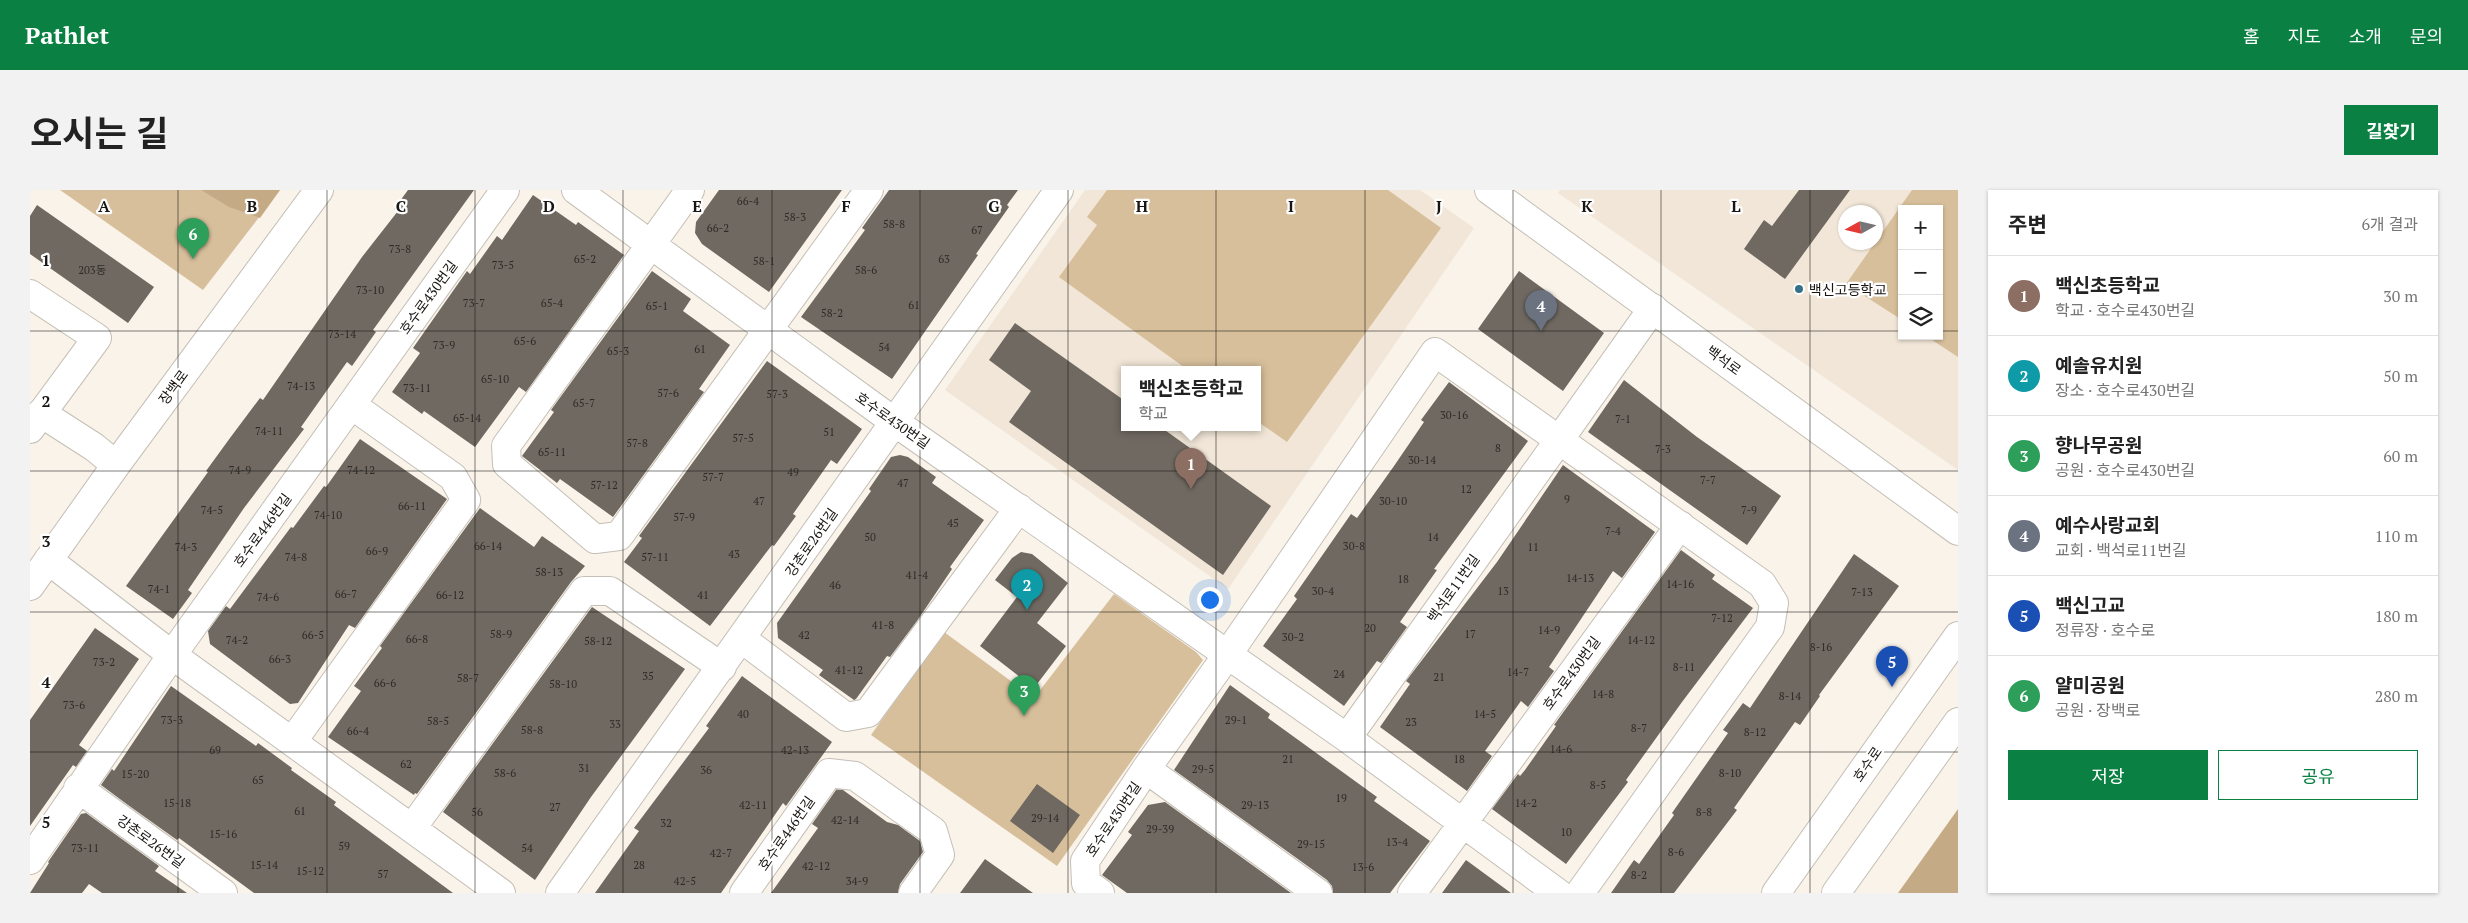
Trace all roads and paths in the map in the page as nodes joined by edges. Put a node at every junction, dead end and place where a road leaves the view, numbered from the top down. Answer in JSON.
{"nodes":[{"id":1,"x":319,"y":190,"type":"edge"},
{"id":2,"x":505,"y":190,"type":"edge"},
{"id":3,"x":576,"y":190,"type":"edge"},
{"id":4,"x":690,"y":190,"type":"edge"},
{"id":5,"x":869,"y":190,"type":"edge"},
{"id":6,"x":1059,"y":190,"type":"edge"},
{"id":7,"x":1488,"y":190,"type":"edge"},
{"id":8,"x":650,"y":245,"type":"junction"},
{"id":9,"x":30,"y":294,"type":"edge"},
{"id":10,"x":1653,"y":308,"type":"junction"},
{"id":11,"x":768,"y":330,"type":"junction"},
{"id":12,"x":352,"y":406,"type":"junction"},
{"id":13,"x":35,"y":421,"type":"edge"},
{"id":14,"x":896,"y":423,"type":"junction"},
{"id":15,"x":1559,"y":439,"type":"junction"},
{"id":16,"x":116,"y":465,"type":"junction"},
{"id":17,"x":1019,"y":508,"type":"junction"},
{"id":18,"x":1680,"y":525,"type":"junction"},
{"id":19,"x":1958,"y":531,"type":"edge"},
{"id":20,"x":48,"y":560,"type":"junction"},
{"id":21,"x":30,"y":586,"type":"edge"},
{"id":22,"x":1958,"y":636,"type":"edge"},
{"id":23,"x":742,"y":639,"type":"junction"},
{"id":24,"x":1228,"y":654,"type":"junction"},
{"id":25,"x":172,"y":655,"type":"junction"},
{"id":26,"x":722,"y":667,"type":"junction"},
{"id":27,"x":1958,"y":722,"type":"edge"},
{"id":28,"x":1347,"y":738,"type":"junction"},
{"id":29,"x":292,"y":742,"type":"junction"},
{"id":30,"x":1146,"y":769,"type":"junction"},
{"id":31,"x":78,"y":788,"type":"junction"},
{"id":32,"x":1462,"y":821,"type":"junction"},
{"id":33,"x":412,"y":828,"type":"junction"},
{"id":34,"x":30,"y":860,"type":"edge"},
{"id":35,"x":223,"y":893,"type":"edge"},
{"id":36,"x":502,"y":893,"type":"edge"},
{"id":37,"x":560,"y":893,"type":"edge"},
{"id":38,"x":744,"y":893,"type":"edge"},
{"id":39,"x":913,"y":893,"type":"edge"},
{"id":40,"x":1100,"y":893,"type":"edge"},
{"id":41,"x":1318,"y":893,"type":"edge"},
{"id":42,"x":1412,"y":893,"type":"edge"},
{"id":43,"x":1558,"y":893,"type":"edge"},
{"id":44,"x":1580,"y":893,"type":"edge"},
{"id":45,"x":1776,"y":893,"type":"edge"},
{"id":46,"x":1836,"y":893,"type":"edge"}],
"edges":[{"from":1,"to":16,"type":"street","name":"장백로"},
{"from":2,"to":12,"type":"street","name":"호수로430번길"},
{"from":3,"to":8,"type":"street","name":"호수로430번길"},
{"from":4,"to":8,"type":"street"},
{"from":5,"to":11,"type":"street"},
{"from":6,"to":14,"type":"street","name":"강촌로26번길"},
{"from":7,"to":10,"type":"street","name":"백석로"},
{"from":8,"to":11,"type":"street","name":"호수로430번길"},
{"from":8,"to":11,"type":"street"},
{"from":9,"to":13,"type":"street"},
{"from":10,"to":15,"type":"street","name":"백석로11번길"},
{"from":10,"to":19,"type":"street","name":"백석로"},
{"from":11,"to":14,"type":"street","name":"호수로430번길"},
{"from":12,"to":25,"type":"street","name":"호수로446번길"},
{"from":12,"to":29,"type":"street"},
{"from":13,"to":16,"type":"street"},
{"from":14,"to":17,"type":"street","name":"호수로430번길"},
{"from":14,"to":23,"type":"street","name":"강촌로26번길"},
{"from":15,"to":18,"type":"street"},
{"from":15,"to":24,"type":"street","name":"호수로430번길"},
{"from":15,"to":28,"type":"street","name":"백석로11번길"},
{"from":16,"to":20,"type":"street","name":"장백로"},
{"from":17,"to":23,"type":"street"},
{"from":17,"to":24,"type":"street","name":"호수로430번길"},
{"from":18,"to":32,"type":"street","name":"호수로430번길"},
{"from":18,"to":44,"type":"street"},
{"from":20,"to":21,"type":"street","name":"장백로"},
{"from":20,"to":25,"type":"street"},
{"from":22,"to":45,"type":"street","name":"호수로"},
{"from":23,"to":26,"type":"street","name":"강촌로26번길"},
{"from":24,"to":28,"type":"street","name":"호수로430번길"},
{"from":24,"to":30,"type":"street","name":"호수로430번길"},
{"from":25,"to":29,"type":"street"},
{"from":25,"to":31,"type":"street","name":"호수로446번길"},
{"from":26,"to":33,"type":"street"},
{"from":26,"to":37,"type":"street","name":"강촌로26번길"},
{"from":27,"to":46,"type":"street"},
{"from":28,"to":32,"type":"street","name":"호수로430번길"},
{"from":29,"to":33,"type":"street"},
{"from":30,"to":40,"type":"street","name":"호수로430번길"},
{"from":30,"to":41,"type":"street","name":"호수로430번길"},
{"from":31,"to":34,"type":"street","name":"호수로446번길"},
{"from":31,"to":35,"type":"street","name":"강촌로26번길"},
{"from":32,"to":42,"type":"street","name":"호수로430번길"},
{"from":32,"to":43,"type":"street","name":"호수로430번길"},
{"from":33,"to":36,"type":"street"},
{"from":38,"to":39,"type":"street","name":"호수로446번길"}]}
